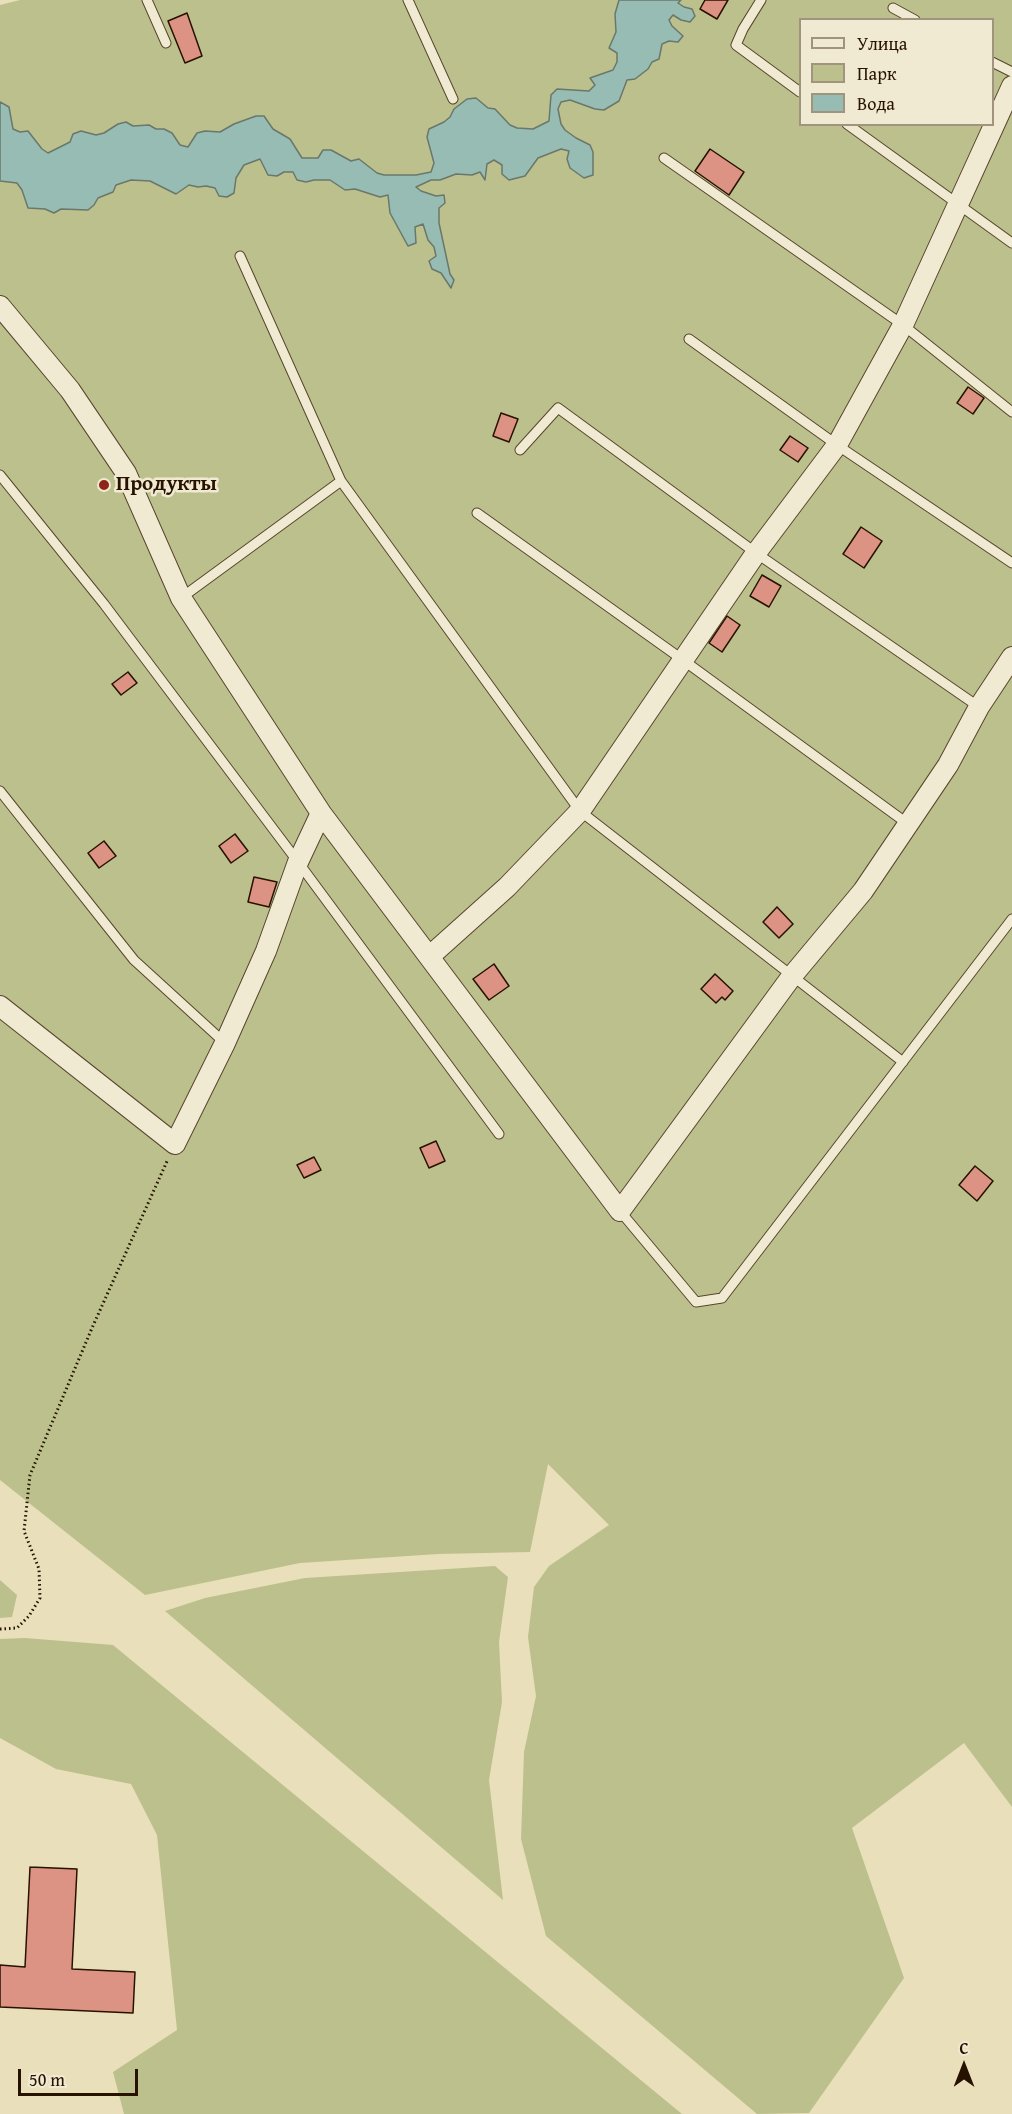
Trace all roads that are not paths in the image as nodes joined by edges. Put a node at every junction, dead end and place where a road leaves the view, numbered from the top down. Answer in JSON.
{"nodes":[{"id":1,"x":147,"y":0,"type":"edge"},
{"id":2,"x":408,"y":0,"type":"edge"},
{"id":3,"x":761,"y":0,"type":"edge"},
{"id":4,"x":893,"y":8,"type":"dead end"},
{"id":5,"x":911,"y":18,"type":"edge"},
{"id":6,"x":166,"y":43,"type":"dead end"},
{"id":7,"x":994,"y":63,"type":"edge"},
{"id":8,"x":1012,"y":72,"type":"edge"},
{"id":9,"x":1012,"y":86,"type":"edge"},
{"id":10,"x":799,"y":91,"type":"edge"},
{"id":11,"x":453,"y":99,"type":"dead end"},
{"id":12,"x":850,"y":126,"type":"edge"},
{"id":13,"x":664,"y":158,"type":"dead end"},
{"id":14,"x":959,"y":205,"type":"junction"},
{"id":15,"x":1012,"y":243,"type":"edge"},
{"id":16,"x":240,"y":256,"type":"dead end"},
{"id":17,"x":0,"y":306,"type":"edge"},
{"id":18,"x":903,"y":325,"type":"junction"},
{"id":19,"x":689,"y":339,"type":"dead end"},
{"id":20,"x":1012,"y":412,"type":"edge"},
{"id":21,"x":837,"y":445,"type":"junction"},
{"id":22,"x":520,"y":450,"type":"dead end"},
{"id":23,"x":0,"y":475,"type":"edge"},
{"id":24,"x":341,"y":481,"type":"junction"},
{"id":25,"x":477,"y":513,"type":"dead end"},
{"id":26,"x":756,"y":553,"type":"junction"},
{"id":27,"x":1012,"y":563,"type":"edge"},
{"id":28,"x":181,"y":598,"type":"junction"},
{"id":29,"x":1012,"y":657,"type":"edge"},
{"id":30,"x":683,"y":660,"type":"junction"},
{"id":31,"x":979,"y":707,"type":"junction"},
{"id":32,"x":0,"y":791,"type":"edge"},
{"id":33,"x":580,"y":811,"type":"junction"},
{"id":34,"x":321,"y":813,"type":"junction"},
{"id":35,"x":908,"y":824,"type":"junction"},
{"id":36,"x":298,"y":862,"type":"junction"},
{"id":37,"x":1012,"y":919,"type":"edge"},
{"id":38,"x":430,"y":956,"type":"junction"},
{"id":39,"x":792,"y":976,"type":"junction"},
{"id":40,"x":0,"y":1006,"type":"edge"},
{"id":41,"x":225,"y":1043,"type":"junction"},
{"id":42,"x":903,"y":1062,"type":"junction"},
{"id":43,"x":499,"y":1134,"type":"dead end"},
{"id":44,"x":620,"y":1211,"type":"junction"}],
"edges":[{"from":1,"to":6,"type":"lane"},
{"from":2,"to":11,"type":"lane"},
{"from":3,"to":10,"type":"lane"},
{"from":4,"to":5,"type":"lane"},
{"from":7,"to":8,"type":"lane"},
{"from":9,"to":14,"type":"street"},
{"from":12,"to":14,"type":"lane"},
{"from":13,"to":18,"type":"lane"},
{"from":14,"to":15,"type":"lane"},
{"from":14,"to":18,"type":"street"},
{"from":16,"to":24,"type":"lane"},
{"from":17,"to":28,"type":"street"},
{"from":18,"to":20,"type":"lane"},
{"from":18,"to":21,"type":"street"},
{"from":19,"to":21,"type":"lane"},
{"from":21,"to":26,"type":"street"},
{"from":21,"to":27,"type":"lane"},
{"from":22,"to":26,"type":"lane"},
{"from":23,"to":36,"type":"lane"},
{"from":24,"to":28,"type":"lane"},
{"from":24,"to":33,"type":"lane"},
{"from":25,"to":30,"type":"lane"},
{"from":26,"to":30,"type":"street"},
{"from":26,"to":31,"type":"lane"},
{"from":28,"to":34,"type":"street"},
{"from":29,"to":31,"type":"street"},
{"from":30,"to":33,"type":"street"},
{"from":30,"to":35,"type":"lane"},
{"from":31,"to":35,"type":"street"},
{"from":32,"to":41,"type":"lane"},
{"from":33,"to":38,"type":"street"},
{"from":33,"to":39,"type":"lane"},
{"from":34,"to":36,"type":"street"},
{"from":34,"to":38,"type":"street"},
{"from":35,"to":39,"type":"street"},
{"from":36,"to":41,"type":"street"},
{"from":36,"to":43,"type":"lane"},
{"from":37,"to":42,"type":"lane"},
{"from":38,"to":44,"type":"street"},
{"from":39,"to":42,"type":"lane"},
{"from":39,"to":44,"type":"street"},
{"from":40,"to":41,"type":"street"},
{"from":42,"to":44,"type":"lane"}]}
